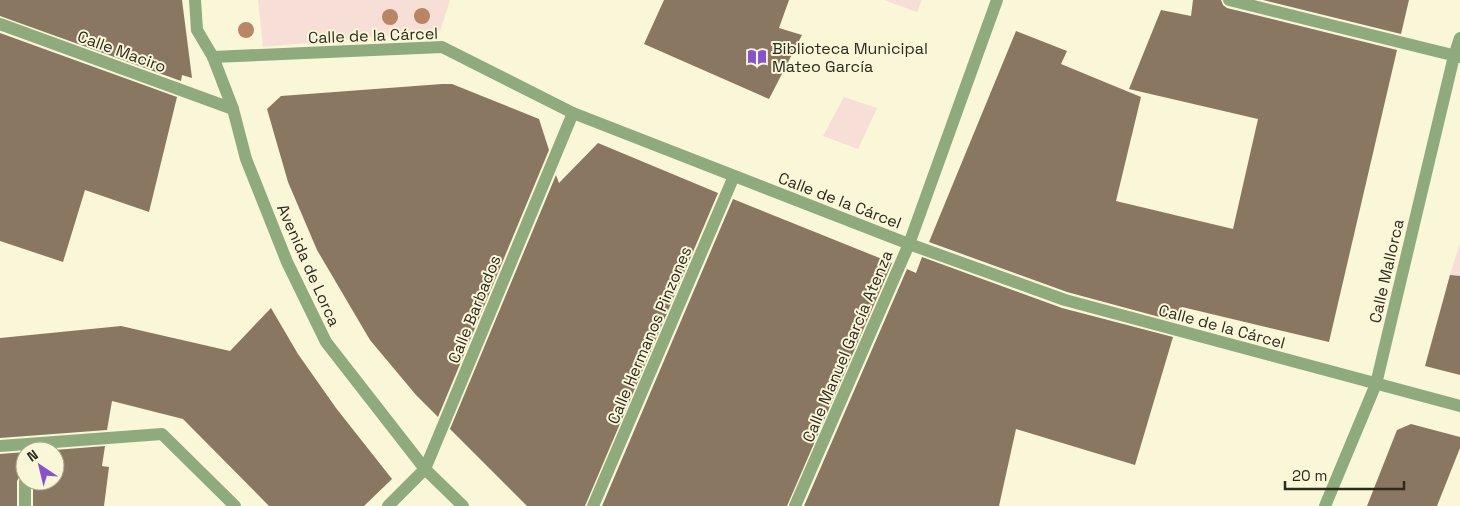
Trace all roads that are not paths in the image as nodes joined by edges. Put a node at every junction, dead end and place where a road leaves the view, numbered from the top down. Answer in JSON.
{"nodes":[{"id":1,"x":195,"y":0,"type":"edge"},
{"id":2,"x":998,"y":0,"type":"edge"},
{"id":3,"x":1229,"y":0,"type":"edge"},
{"id":4,"x":1265,"y":5,"type":"edge"},
{"id":5,"x":0,"y":24,"type":"edge"},
{"id":6,"x":1460,"y":38,"type":"edge"},
{"id":7,"x":1457,"y":56,"type":"edge"},
{"id":8,"x":213,"y":57,"type":"junction"},
{"id":9,"x":233,"y":109,"type":"junction"},
{"id":10,"x":573,"y":113,"type":"junction"},
{"id":11,"x":734,"y":176,"type":"junction"},
{"id":12,"x":909,"y":244,"type":"junction"},
{"id":13,"x":1376,"y":384,"type":"junction"},
{"id":14,"x":1460,"y":406,"type":"edge"},
{"id":15,"x":65,"y":443,"type":"edge"},
{"id":16,"x":0,"y":446,"type":"edge"},
{"id":17,"x":15,"y":447,"type":"edge"},
{"id":18,"x":426,"y":469,"type":"junction"},
{"id":19,"x":25,"y":491,"type":"edge"},
{"id":20,"x":25,"y":506,"type":"edge"},
{"id":21,"x":234,"y":506,"type":"edge"},
{"id":22,"x":388,"y":506,"type":"edge"},
{"id":23,"x":463,"y":506,"type":"edge"},
{"id":24,"x":593,"y":506,"type":"edge"},
{"id":25,"x":795,"y":506,"type":"edge"},
{"id":26,"x":1325,"y":506,"type":"edge"}],
"edges":[{"from":1,"to":8,"type":"street","name":"Avenida de Lorca"},
{"from":2,"to":12,"type":"street","name":"Calle Manuel García Atenza"},
{"from":3,"to":4,"type":"street"},
{"from":4,"to":7,"type":"street"},
{"from":5,"to":9,"type":"street","name":"Calle Maciro"},
{"from":6,"to":7,"type":"street","name":"Calle Mallorca"},
{"from":7,"to":13,"type":"street","name":"Calle Mallorca"},
{"from":8,"to":9,"type":"street","name":"Avenida de Lorca"},
{"from":8,"to":10,"type":"street","name":"Calle de la Cárcel"},
{"from":9,"to":18,"type":"street","name":"Avenida de Lorca"},
{"from":10,"to":11,"type":"street","name":"Calle de la Cárcel"},
{"from":10,"to":18,"type":"street","name":"Calle Barbados"},
{"from":11,"to":12,"type":"street","name":"Calle de la Cárcel"},
{"from":11,"to":24,"type":"street","name":"Calle Hermanos Pinzones"},
{"from":12,"to":13,"type":"street","name":"Calle de la Cárcel"},
{"from":12,"to":25,"type":"street","name":"Calle Manuel García Atenza"},
{"from":13,"to":14,"type":"street","name":"Calle de la Cárcel"},
{"from":13,"to":26,"type":"street","name":"Calle Mallorca"},
{"from":15,"to":21,"type":"street"},
{"from":16,"to":17,"type":"street"},
{"from":18,"to":22,"type":"street","name":"Calle Barbados"},
{"from":18,"to":23,"type":"street","name":"Avenida de Lorca"},
{"from":19,"to":20,"type":"street"}]}
